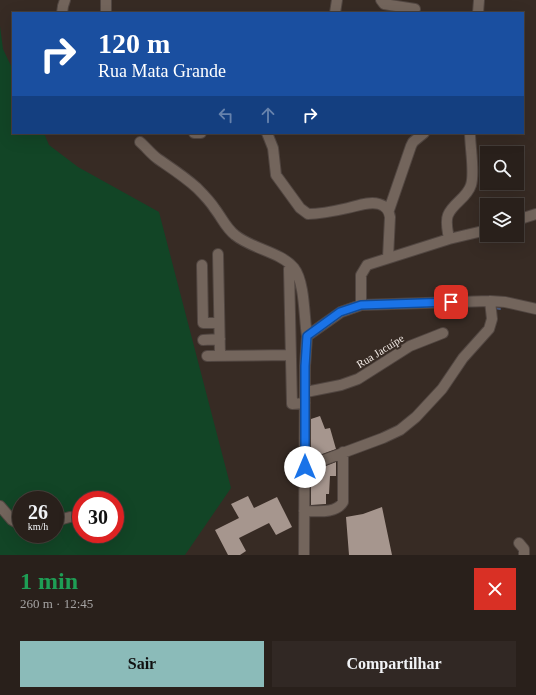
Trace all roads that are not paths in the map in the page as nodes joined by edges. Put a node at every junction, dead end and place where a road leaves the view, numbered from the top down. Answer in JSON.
{"nodes":[{"id":1,"x":65,"y":0,"type":"edge"},
{"id":2,"x":106,"y":0,"type":"edge"},
{"id":3,"x":337,"y":0,"type":"edge"},
{"id":4,"x":381,"y":0,"type":"edge"},
{"id":5,"x":478,"y":0,"type":"edge"},
{"id":6,"x":415,"y":10,"type":"dead end"},
{"id":7,"x":62,"y":12,"type":"edge"},
{"id":8,"x":106,"y":12,"type":"edge"},
{"id":9,"x":335,"y":12,"type":"edge"},
{"id":10,"x":478,"y":12,"type":"edge"},
{"id":11,"x":267,"y":134,"type":"edge"},
{"id":12,"x":423,"y":134,"type":"edge"},
{"id":13,"x":470,"y":134,"type":"edge"},
{"id":14,"x":140,"y":142,"type":"dead end"},
{"id":15,"x":389,"y":210,"type":"junction"},
{"id":16,"x":536,"y":214,"type":"edge"},
{"id":17,"x":524,"y":218,"type":"edge"},
{"id":18,"x":480,"y":232,"type":"edge"},
{"id":19,"x":445,"y":240,"type":"junction"},
{"id":20,"x":218,"y":254,"type":"dead end"},
{"id":21,"x":388,"y":258,"type":"junction"},
{"id":22,"x":202,"y":265,"type":"dead end"},
{"id":23,"x":289,"y":269,"type":"dead end"},
{"id":24,"x":490,"y":301,"type":"junction"},
{"id":25,"x":361,"y":305,"type":"junction"},
{"id":26,"x":536,"y":309,"type":"edge"},
{"id":27,"x":220,"y":323,"type":"junction"},
{"id":28,"x":443,"y":333,"type":"dead end"},
{"id":29,"x":307,"y":336,"type":"junction"},
{"id":30,"x":220,"y":339,"type":"junction"},
{"id":31,"x":203,"y":340,"type":"dead end"},
{"id":32,"x":291,"y":355,"type":"junction"},
{"id":33,"x":207,"y":356,"type":"dead end"},
{"id":34,"x":220,"y":356,"type":"junction"},
{"id":35,"x":306,"y":392,"type":"junction"},
{"id":36,"x":305,"y":403,"type":"junction"},
{"id":37,"x":343,"y":452,"type":"junction"},
{"id":38,"x":305,"y":467,"type":"junction"},
{"id":39,"x":0,"y":506,"type":"edge"},
{"id":40,"x":304,"y":511,"type":"junction"},
{"id":41,"x":70,"y":517,"type":"dead end"},
{"id":42,"x":64,"y":519,"type":"edge"},
{"id":43,"x":12,"y":520,"type":"edge"},
{"id":44,"x":519,"y":543,"type":"dead end"},
{"id":45,"x":304,"y":555,"type":"edge"},
{"id":46,"x":524,"y":555,"type":"edge"}],
"edges":[{"from":1,"to":7,"type":"street"},
{"from":2,"to":8,"type":"street"},
{"from":3,"to":9,"type":"street"},
{"from":4,"to":6,"type":"street"},
{"from":5,"to":10,"type":"street"},
{"from":11,"to":15,"type":"street"},
{"from":12,"to":15,"type":"street"},
{"from":13,"to":19,"type":"street"},
{"from":14,"to":29,"type":"street"},
{"from":15,"to":21,"type":"street"},
{"from":16,"to":17,"type":"street"},
{"from":18,"to":19,"type":"street"},
{"from":19,"to":21,"type":"street"},
{"from":20,"to":27,"type":"street"},
{"from":21,"to":25,"type":"street"},
{"from":22,"to":27,"type":"street"},
{"from":23,"to":32,"type":"street"},
{"from":24,"to":25,"type":"street"},
{"from":24,"to":26,"type":"street"},
{"from":24,"to":37,"type":"street"},
{"from":25,"to":29,"type":"street"},
{"from":27,"to":30,"type":"street"},
{"from":28,"to":35,"type":"street","name":"Rua Jacuípe"},
{"from":29,"to":35,"type":"street"},
{"from":30,"to":31,"type":"street"},
{"from":30,"to":34,"type":"street"},
{"from":32,"to":34,"type":"street"},
{"from":32,"to":36,"type":"street"},
{"from":33,"to":34,"type":"street"},
{"from":35,"to":36,"type":"street"},
{"from":36,"to":38,"type":"street"},
{"from":37,"to":38,"type":"street"},
{"from":37,"to":40,"type":"street"},
{"from":38,"to":40,"type":"street"},
{"from":39,"to":43,"type":"street"},
{"from":40,"to":45,"type":"street"},
{"from":41,"to":42,"type":"street"},
{"from":44,"to":46,"type":"street"}]}
